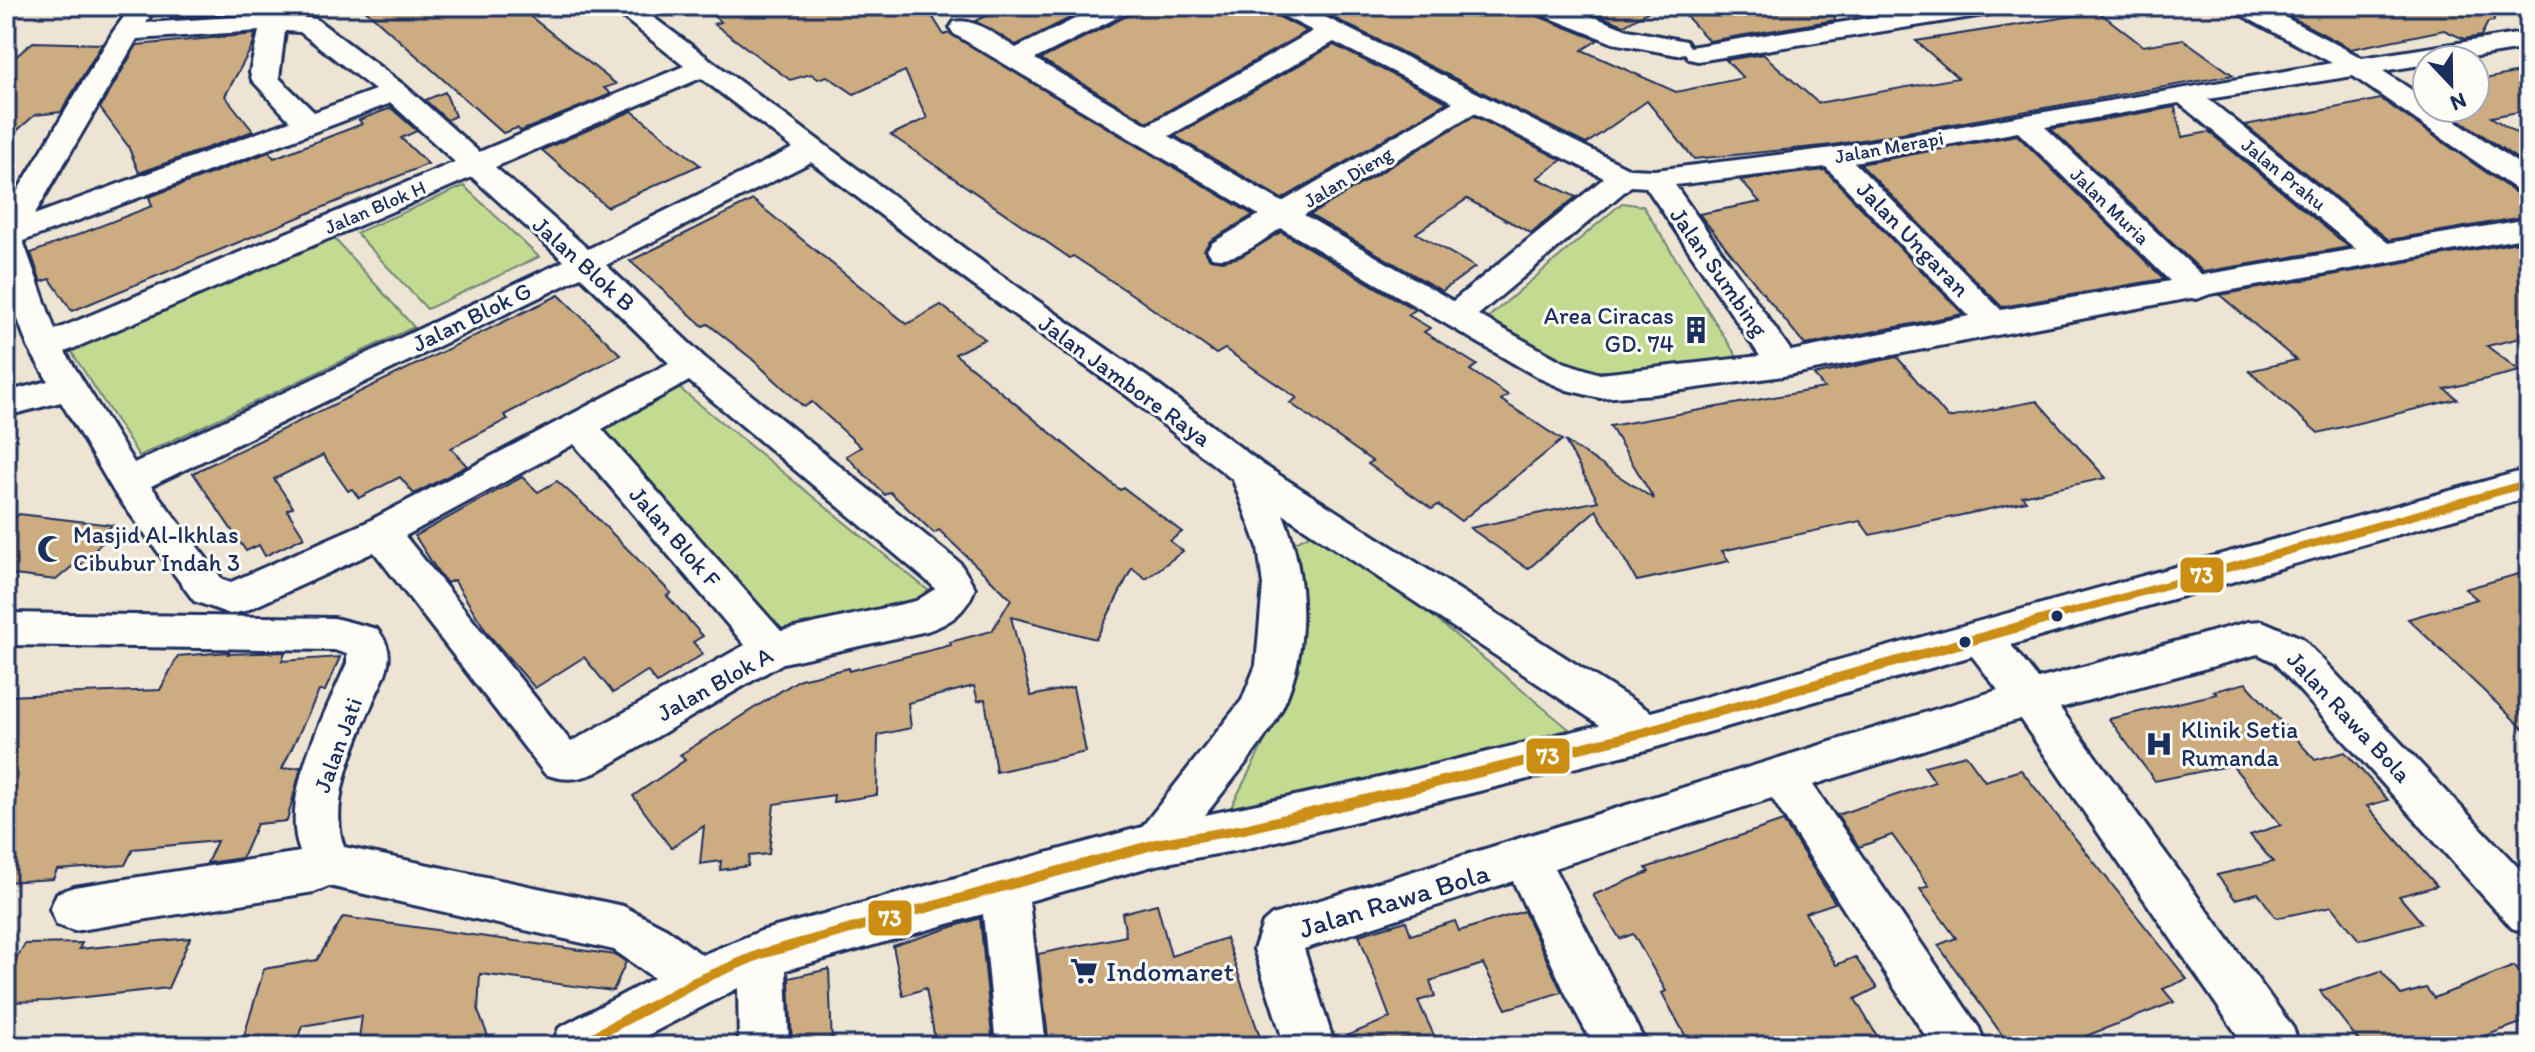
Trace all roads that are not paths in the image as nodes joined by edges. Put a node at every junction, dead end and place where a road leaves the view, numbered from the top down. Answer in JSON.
{"nodes":[{"id":1,"x":622,"y":6,"type":"edge"},
{"id":2,"x":1121,"y":6,"type":"edge"},
{"id":3,"x":1283,"y":6,"type":"edge"},
{"id":4,"x":1542,"y":6,"type":"edge"},
{"id":5,"x":1990,"y":6,"type":"edge"},
{"id":6,"x":2243,"y":6,"type":"edge"},
{"id":7,"x":135,"y":19,"type":"edge"},
{"id":8,"x":274,"y":22,"type":"junction"},
{"id":9,"x":963,"y":28,"type":"dead end"},
{"id":10,"x":1333,"y":31,"type":"junction"},
{"id":11,"x":2529,"y":40,"type":"edge"},
{"id":12,"x":1014,"y":59,"type":"junction"},
{"id":13,"x":704,"y":67,"type":"junction"},
{"id":14,"x":2359,"y":68,"type":"junction"},
{"id":15,"x":395,"y":92,"type":"junction"},
{"id":16,"x":2185,"y":94,"type":"junction"},
{"id":17,"x":1472,"y":102,"type":"junction"},
{"id":18,"x":2024,"y":123,"type":"junction"},
{"id":19,"x":310,"y":125,"type":"junction"},
{"id":20,"x":1147,"y":137,"type":"junction"},
{"id":21,"x":814,"y":149,"type":"junction"},
{"id":22,"x":1833,"y":157,"type":"junction"},
{"id":23,"x":474,"y":165,"type":"junction"},
{"id":24,"x":1639,"y":178,"type":"junction"},
{"id":25,"x":21,"y":185,"type":"edge"},
{"id":26,"x":2529,"y":185,"type":"edge"},
{"id":27,"x":1283,"y":216,"type":"junction"},
{"id":28,"x":2529,"y":228,"type":"edge"},
{"id":29,"x":7,"y":236,"type":"edge"},
{"id":30,"x":1223,"y":250,"type":"dead end"},
{"id":31,"x":2382,"y":254,"type":"junction"},
{"id":32,"x":585,"y":263,"type":"junction"},
{"id":33,"x":2197,"y":289,"type":"junction"},
{"id":34,"x":1455,"y":317,"type":"junction"},
{"id":35,"x":1994,"y":322,"type":"junction"},
{"id":36,"x":45,"y":347,"type":"junction"},
{"id":37,"x":1783,"y":364,"type":"junction"},
{"id":38,"x":692,"y":365,"type":"junction"},
{"id":39,"x":69,"y":388,"type":"junction"},
{"id":40,"x":18,"y":402,"type":"edge"},
{"id":41,"x":577,"y":424,"type":"junction"},
{"id":42,"x":1249,"y":473,"type":"junction"},
{"id":43,"x":127,"y":482,"type":"junction"},
{"id":44,"x":2529,"y":483,"type":"edge"},
{"id":45,"x":380,"y":532,"type":"junction"},
{"id":46,"x":6,"y":629,"type":"edge"},
{"id":47,"x":1980,"y":636,"type":"junction"},
{"id":48,"x":773,"y":649,"type":"junction"},
{"id":49,"x":2029,"y":698,"type":"junction"},
{"id":50,"x":1646,"y":732,"type":"junction"},
{"id":51,"x":1781,"y":774,"type":"junction"},
{"id":52,"x":1156,"y":844,"type":"junction"},
{"id":53,"x":1526,"y":859,"type":"junction"},
{"id":54,"x":328,"y":865,"type":"junction"},
{"id":55,"x":1004,"y":884,"type":"junction"},
{"id":56,"x":74,"y":909,"type":"dead end"},
{"id":57,"x":2529,"y":912,"type":"edge"},
{"id":58,"x":761,"y":954,"type":"junction"},
{"id":59,"x":697,"y":981,"type":"junction"},
{"id":60,"x":577,"y":1046,"type":"edge"},
{"id":61,"x":764,"y":1046,"type":"edge"},
{"id":62,"x":1021,"y":1046,"type":"edge"},
{"id":63,"x":1310,"y":1046,"type":"edge"},
{"id":64,"x":1622,"y":1046,"type":"edge"},
{"id":65,"x":1961,"y":1046,"type":"edge"},
{"id":66,"x":2275,"y":1046,"type":"edge"}],
"edges":[{"from":1,"to":13,"type":"street","name":"Jalan Jambore Raya"},
{"from":2,"to":12,"type":"street"},
{"from":3,"to":10,"type":"street"},
{"from":4,"to":5,"type":"street"},
{"from":6,"to":14,"type":"street"},
{"from":7,"to":8,"type":"street","name":"Jalan Blok B"},
{"from":7,"to":25,"type":"street"},
{"from":8,"to":15,"type":"street","name":"Jalan Blok B"},
{"from":8,"to":19,"type":"street"},
{"from":9,"to":12,"type":"street"},
{"from":10,"to":17,"type":"street"},
{"from":10,"to":20,"type":"street"},
{"from":11,"to":14,"type":"street","name":"Jalan Merapi"},
{"from":12,"to":20,"type":"street"},
{"from":13,"to":21,"type":"street","name":"Jalan Jambore Raya"},
{"from":13,"to":23,"type":"street","name":"Jalan Blok H"},
{"from":14,"to":16,"type":"street","name":"Jalan Merapi"},
{"from":14,"to":26,"type":"street"},
{"from":15,"to":19,"type":"street"},
{"from":15,"to":23,"type":"street","name":"Jalan Blok B"},
{"from":16,"to":18,"type":"street","name":"Jalan Merapi"},
{"from":16,"to":31,"type":"street","name":"Jalan Prahu"},
{"from":17,"to":24,"type":"street"},
{"from":17,"to":27,"type":"street","name":"Jalan Dieng"},
{"from":18,"to":22,"type":"street","name":"Jalan Merapi"},
{"from":18,"to":33,"type":"street","name":"Jalan Muria"},
{"from":19,"to":29,"type":"street"},
{"from":20,"to":27,"type":"street"},
{"from":21,"to":32,"type":"street","name":"Jalan Blok G"},
{"from":21,"to":42,"type":"street","name":"Jalan Jambore Raya"},
{"from":22,"to":24,"type":"street","name":"Jalan Merapi"},
{"from":22,"to":35,"type":"street","name":"Jalan Ungaran"},
{"from":23,"to":32,"type":"street","name":"Jalan Blok B"},
{"from":23,"to":36,"type":"street","name":"Jalan Blok H"},
{"from":24,"to":34,"type":"street"},
{"from":24,"to":37,"type":"street","name":"Jalan Sumbing"},
{"from":25,"to":29,"type":"street"},
{"from":27,"to":30,"type":"street","name":"Jalan Dieng"},
{"from":27,"to":34,"type":"street"},
{"from":28,"to":31,"type":"street"},
{"from":29,"to":36,"type":"street"},
{"from":31,"to":33,"type":"street"},
{"from":32,"to":38,"type":"street","name":"Jalan Blok B"},
{"from":32,"to":43,"type":"street","name":"Jalan Blok G"},
{"from":33,"to":35,"type":"street"},
{"from":34,"to":37,"type":"street"},
{"from":35,"to":37,"type":"street"},
{"from":36,"to":39,"type":"street"},
{"from":38,"to":41,"type":"street"},
{"from":38,"to":48,"type":"street","name":"Jalan Blok A"},
{"from":39,"to":40,"type":"street"},
{"from":39,"to":43,"type":"street"},
{"from":41,"to":45,"type":"street"},
{"from":41,"to":48,"type":"street","name":"Jalan Blok F"},
{"from":42,"to":50,"type":"street","name":"Jalan Jambore Raya"},
{"from":42,"to":52,"type":"street"},
{"from":43,"to":45,"type":"street"},
{"from":44,"to":47,"type":"street"},
{"from":45,"to":48,"type":"street","name":"Jalan Blok A"},
{"from":46,"to":54,"type":"street","name":"Jalan Jati"},
{"from":47,"to":49,"type":"street"},
{"from":47,"to":50,"type":"street"},
{"from":49,"to":51,"type":"street","name":"Jalan Rawa Bola"},
{"from":49,"to":57,"type":"street","name":"Jalan Rawa Bola"},
{"from":49,"to":66,"type":"street"},
{"from":50,"to":52,"type":"street"},
{"from":51,"to":53,"type":"street","name":"Jalan Rawa Bola"},
{"from":51,"to":65,"type":"street"},
{"from":52,"to":55,"type":"street"},
{"from":53,"to":63,"type":"street","name":"Jalan Rawa Bola"},
{"from":53,"to":64,"type":"street"},
{"from":54,"to":56,"type":"street"},
{"from":54,"to":59,"type":"street"},
{"from":55,"to":58,"type":"street"},
{"from":55,"to":62,"type":"street"},
{"from":58,"to":59,"type":"street"},
{"from":58,"to":61,"type":"street"},
{"from":59,"to":60,"type":"street"}]}
